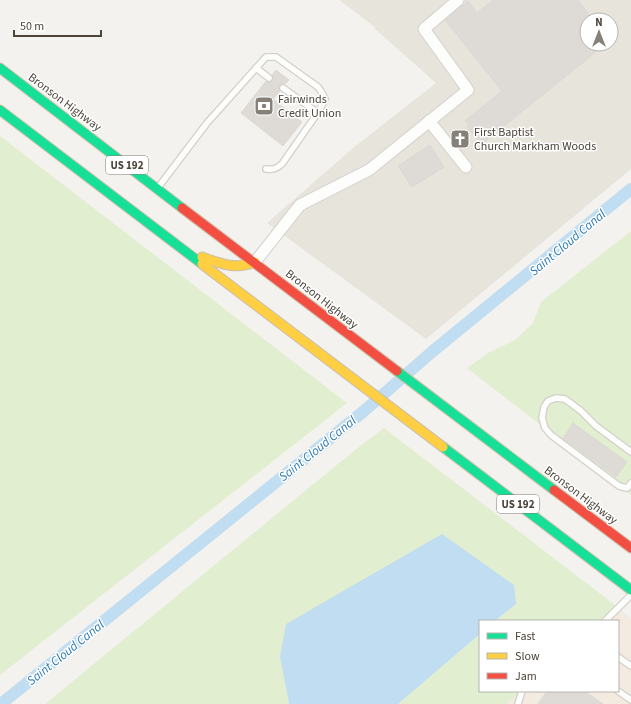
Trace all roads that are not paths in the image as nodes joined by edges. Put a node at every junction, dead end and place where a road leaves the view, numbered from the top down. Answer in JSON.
{"nodes":[{"id":1,"x":458,"y":0,"type":"edge"},
{"id":2,"x":0,"y":68,"type":"edge"},
{"id":3,"x":256,"y":68,"type":"junction"},
{"id":4,"x":0,"y":78,"type":"edge"},
{"id":5,"x":269,"y":78,"type":"dead end"},
{"id":6,"x":19,"y":82,"type":"junction"},
{"id":7,"x":283,"y":88,"type":"dead end"},
{"id":8,"x":0,"y":110,"type":"edge"},
{"id":9,"x":318,"y":113,"type":"junction"},
{"id":10,"x":429,"y":121,"type":"junction"},
{"id":11,"x":466,"y":167,"type":"dead end"},
{"id":12,"x":266,"y":169,"type":"dead end"},
{"id":13,"x":158,"y":188,"type":"junction"},
{"id":14,"x":186,"y":252,"type":"junction"},
{"id":15,"x":254,"y":262,"type":"junction"},
{"id":16,"x":631,"y":452,"type":"edge"},
{"id":17,"x":631,"y":483,"type":"edge"},
{"id":18,"x":631,"y":548,"type":"edge"},
{"id":19,"x":631,"y":590,"type":"edge"},
{"id":20,"x":631,"y":595,"type":"edge"},
{"id":21,"x":606,"y":620,"type":"edge"},
{"id":22,"x":619,"y":657,"type":"edge"},
{"id":23,"x":631,"y":666,"type":"edge"},
{"id":24,"x":522,"y":692,"type":"edge"},
{"id":25,"x":619,"y":692,"type":"edge"},
{"id":26,"x":631,"y":700,"type":"edge"},
{"id":27,"x":518,"y":704,"type":"edge"}],
"edges":[{"from":1,"to":10,"type":"street"},
{"from":2,"to":6,"type":"highway","name":"Bronson Highway","number":"US 192"},
{"from":3,"to":5,"type":"lane"},
{"from":3,"to":9,"type":"lane"},
{"from":3,"to":13,"type":"lane"},
{"from":4,"to":6,"type":"highway"},
{"from":6,"to":13,"type":"highway","name":"Bronson Highway","number":"US 192"},
{"from":7,"to":9,"type":"lane"},
{"from":8,"to":14,"type":"highway","number":"US 192"},
{"from":9,"to":12,"type":"lane"},
{"from":10,"to":11,"type":"street"},
{"from":10,"to":15,"type":"street"},
{"from":13,"to":15,"type":"highway","name":"Bronson Highway","number":"US 192"},
{"from":14,"to":15,"type":"highway"},
{"from":14,"to":19,"type":"highway","number":"US 192"},
{"from":15,"to":18,"type":"highway","name":"Bronson Highway","number":"US 192"},
{"from":16,"to":17,"type":"lane"},
{"from":20,"to":21,"type":"lane"},
{"from":22,"to":23,"type":"lane"},
{"from":24,"to":27,"type":"lane"},
{"from":25,"to":26,"type":"lane"}]}
